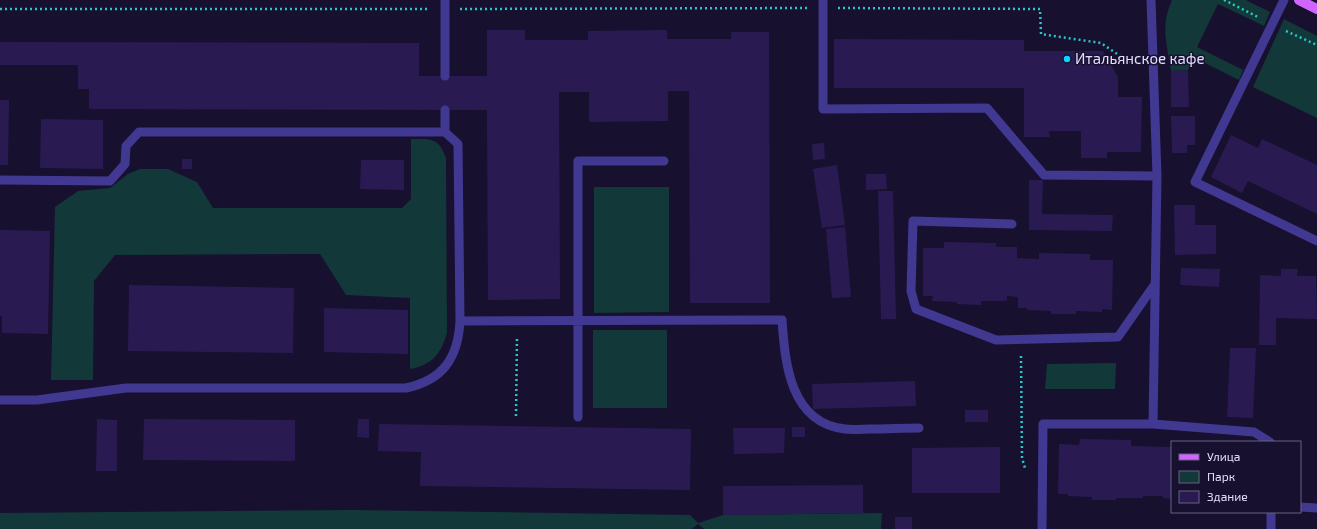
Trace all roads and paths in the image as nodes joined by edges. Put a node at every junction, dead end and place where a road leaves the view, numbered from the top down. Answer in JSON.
{"nodes":[{"id":1,"x":1151,"y":0,"type":"edge"},
{"id":2,"x":1284,"y":0,"type":"edge"},
{"id":3,"x":1299,"y":0,"type":"edge"},
{"id":4,"x":445,"y":4,"type":"edge"},
{"id":5,"x":823,"y":4,"type":"edge"},
{"id":6,"x":0,"y":9,"type":"edge"},
{"id":7,"x":1317,"y":9,"type":"edge"},
{"id":8,"x":1153,"y":66,"type":"junction"},
{"id":9,"x":445,"y":76,"type":"dead end"},
{"id":10,"x":445,"y":110,"type":"dead end"},
{"id":11,"x":445,"y":132,"type":"junction"},
{"id":12,"x":664,"y":161,"type":"dead end"},
{"id":13,"x":1157,"y":176,"type":"junction"},
{"id":14,"x":0,"y":180,"type":"edge"},
{"id":15,"x":1012,"y":224,"type":"dead end"},
{"id":16,"x":1317,"y":241,"type":"edge"},
{"id":17,"x":1155,"y":284,"type":"junction"},
{"id":18,"x":460,"y":321,"type":"junction"},
{"id":19,"x":517,"y":321,"type":"junction"},
{"id":20,"x":578,"y":321,"type":"junction"},
{"id":21,"x":1020,"y":339,"type":"junction"},
{"id":22,"x":0,"y":400,"type":"edge"},
{"id":23,"x":516,"y":416,"type":"dead end"},
{"id":24,"x":578,"y":417,"type":"dead end"},
{"id":25,"x":1153,"y":424,"type":"junction"},
{"id":26,"x":919,"y":428,"type":"dead end"},
{"id":27,"x":1268,"y":441,"type":"edge"},
{"id":28,"x":1022,"y":458,"type":"dead end"},
{"id":29,"x":1301,"y":507,"type":"edge"},
{"id":30,"x":1317,"y":508,"type":"edge"},
{"id":31,"x":1271,"y":513,"type":"edge"},
{"id":32,"x":1042,"y":529,"type":"edge"},
{"id":33,"x":1271,"y":529,"type":"edge"}],
"edges":[{"from":1,"to":8,"type":"lane"},
{"from":2,"to":16,"type":"lane"},
{"from":3,"to":7,"type":"main road"},
{"from":4,"to":5,"type":"path"},
{"from":4,"to":6,"type":"path"},
{"from":4,"to":9,"type":"lane"},
{"from":5,"to":8,"type":"path"},
{"from":5,"to":13,"type":"lane"},
{"from":8,"to":13,"type":"lane"},
{"from":10,"to":11,"type":"lane"},
{"from":11,"to":14,"type":"lane"},
{"from":11,"to":18,"type":"lane"},
{"from":12,"to":20,"type":"lane"},
{"from":13,"to":17,"type":"lane"},
{"from":15,"to":21,"type":"lane"},
{"from":17,"to":21,"type":"lane"},
{"from":17,"to":25,"type":"lane"},
{"from":18,"to":19,"type":"lane"},
{"from":18,"to":22,"type":"lane"},
{"from":19,"to":20,"type":"lane"},
{"from":19,"to":23,"type":"path"},
{"from":20,"to":24,"type":"lane"},
{"from":20,"to":26,"type":"lane"},
{"from":21,"to":28,"type":"path"},
{"from":25,"to":27,"type":"lane"},
{"from":25,"to":32,"type":"lane"},
{"from":29,"to":30,"type":"lane"},
{"from":31,"to":33,"type":"lane"}]}
